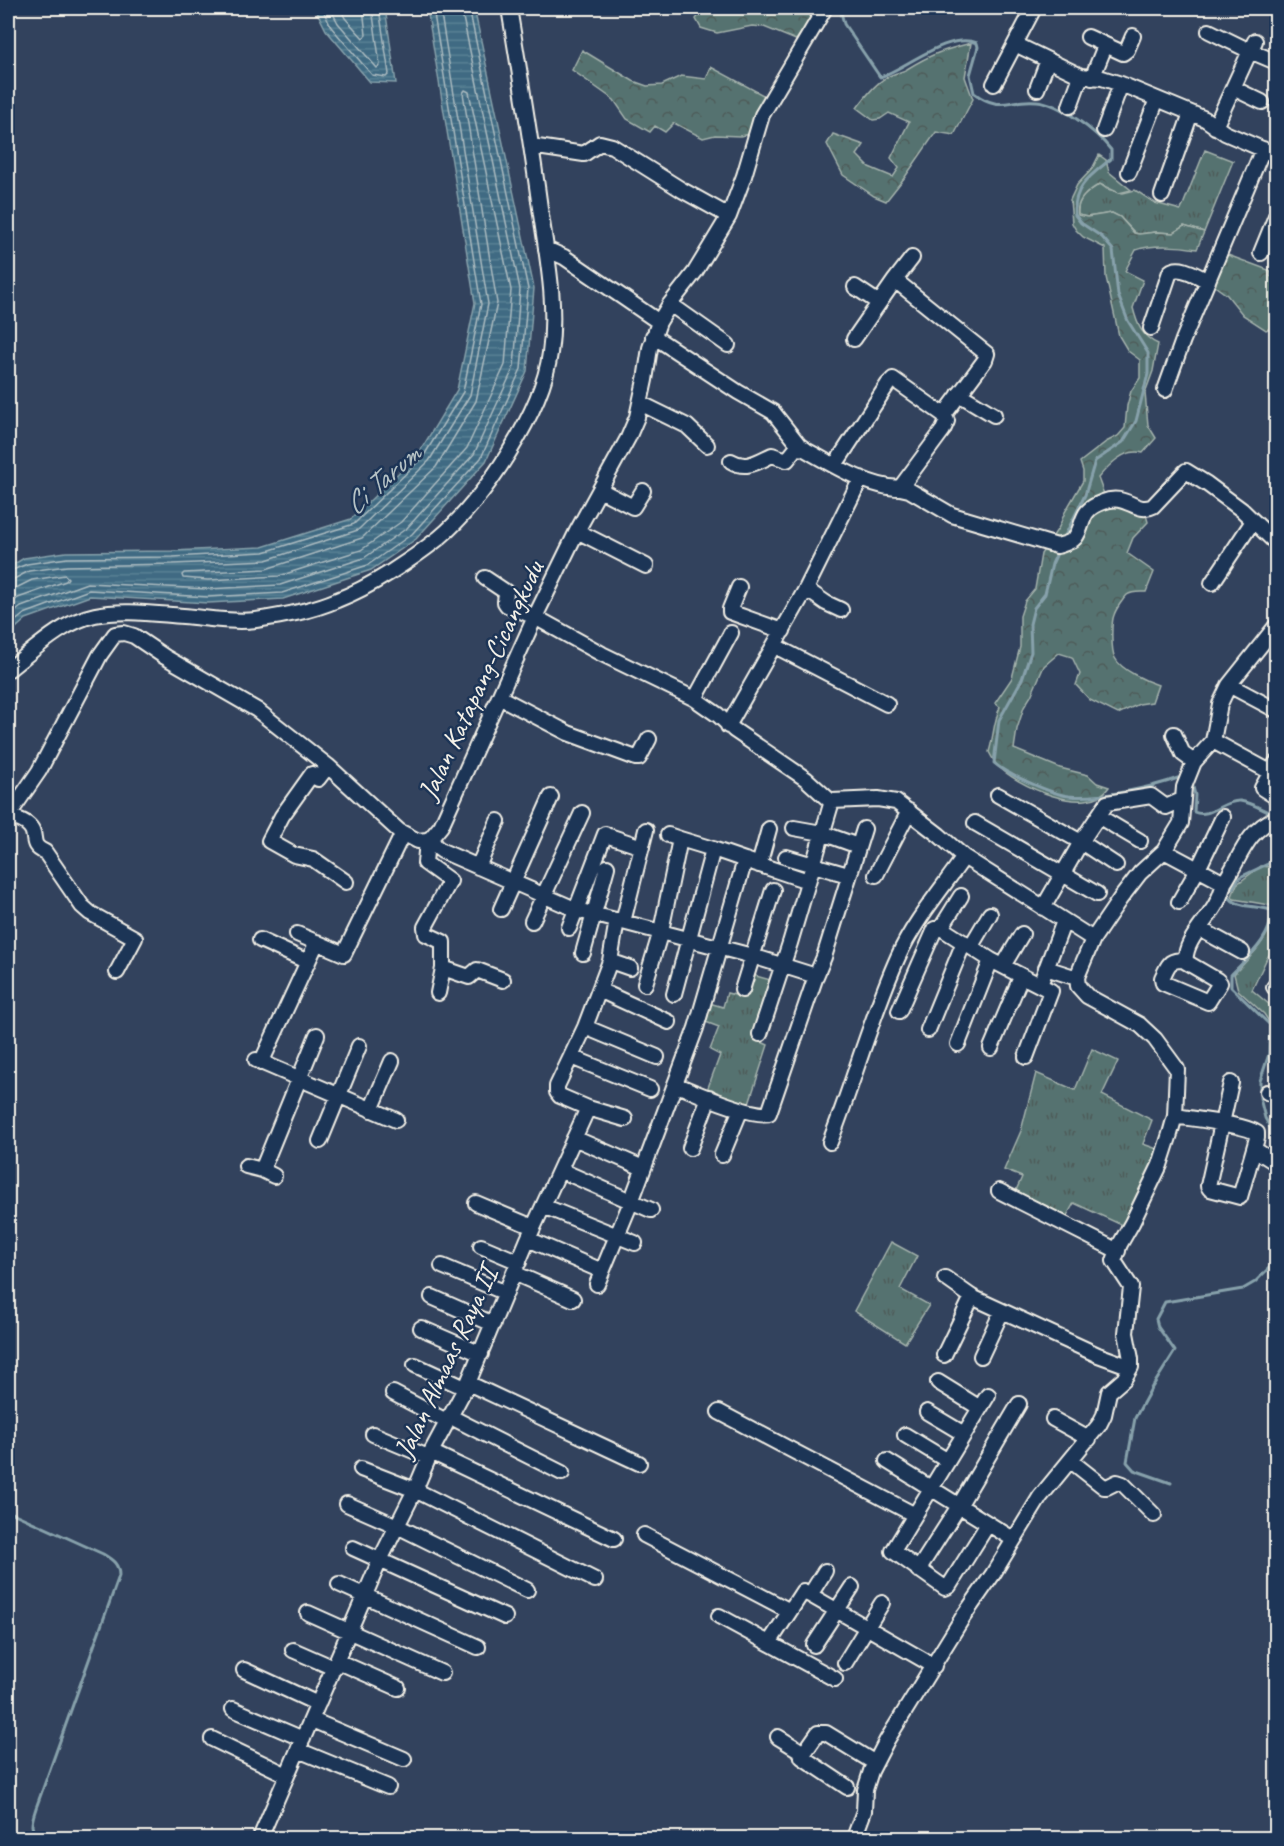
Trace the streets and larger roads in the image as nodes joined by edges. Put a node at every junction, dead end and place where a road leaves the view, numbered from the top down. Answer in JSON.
{"nodes":[{"id":1,"x":509,"y":8,"type":"edge"},
{"id":2,"x":825,"y":8,"type":"edge"},
{"id":3,"x":1034,"y":8,"type":"edge"},
{"id":4,"x":1209,"y":31,"type":"dead end"},
{"id":5,"x":1133,"y":36,"type":"dead end"},
{"id":6,"x":1088,"y":37,"type":"dead end"},
{"id":7,"x":1015,"y":44,"type":"junction"},
{"id":8,"x":1106,"y":46,"type":"junction"},
{"id":9,"x":1252,"y":46,"type":"junction"},
{"id":10,"x":1048,"y":60,"type":"junction"},
{"id":11,"x":1276,"y":62,"type":"edge"},
{"id":12,"x":1086,"y":77,"type":"junction"},
{"id":13,"x":994,"y":84,"type":"dead end"},
{"id":14,"x":1121,"y":84,"type":"junction"},
{"id":15,"x":1233,"y":88,"type":"junction"},
{"id":16,"x":1037,"y":90,"type":"dead end"},
{"id":17,"x":1157,"y":99,"type":"junction"},
{"id":18,"x":1262,"y":102,"type":"dead end"},
{"id":19,"x":1070,"y":106,"type":"dead end"},
{"id":20,"x":1191,"y":113,"type":"junction"},
{"id":21,"x":1215,"y":127,"type":"junction"},
{"id":22,"x":1104,"y":130,"type":"dead end"},
{"id":23,"x":531,"y":146,"type":"junction"},
{"id":24,"x":1271,"y":149,"type":"edge"},
{"id":25,"x":1129,"y":172,"type":"dead end"},
{"id":26,"x":1162,"y":195,"type":"dead end"},
{"id":27,"x":729,"y":216,"type":"junction"},
{"id":28,"x":1276,"y":216,"type":"edge"},
{"id":29,"x":546,"y":249,"type":"junction"},
{"id":30,"x":1261,"y":253,"type":"dead end"},
{"id":31,"x":912,"y":258,"type":"dead end"},
{"id":32,"x":895,"y":280,"type":"junction"},
{"id":33,"x":1208,"y":281,"type":"junction"},
{"id":34,"x":855,"y":287,"type":"dead end"},
{"id":35,"x":879,"y":303,"type":"junction"},
{"id":36,"x":670,"y":304,"type":"junction"},
{"id":37,"x":659,"y":322,"type":"junction"},
{"id":38,"x":1151,"y":328,"type":"dead end"},
{"id":39,"x":653,"y":336,"type":"junction"},
{"id":40,"x":855,"y":339,"type":"dead end"},
{"id":41,"x":728,"y":345,"type":"dead end"},
{"id":42,"x":1165,"y":390,"type":"dead end"},
{"id":43,"x":960,"y":394,"type":"junction"},
{"id":44,"x":640,"y":403,"type":"junction"},
{"id":45,"x":944,"y":415,"type":"junction"},
{"id":46,"x":994,"y":415,"type":"dead end"},
{"id":47,"x":706,"y":444,"type":"dead end"},
{"id":48,"x":799,"y":445,"type":"junction"},
{"id":49,"x":731,"y":461,"type":"dead end"},
{"id":50,"x":835,"y":465,"type":"junction"},
{"id":51,"x":861,"y":477,"type":"junction"},
{"id":52,"x":900,"y":488,"type":"junction"},
{"id":53,"x":600,"y":490,"type":"junction"},
{"id":54,"x":644,"y":490,"type":"dead end"},
{"id":55,"x":1253,"y":521,"type":"junction"},
{"id":56,"x":577,"y":531,"type":"junction"},
{"id":57,"x":1276,"y":543,"type":"edge"},
{"id":58,"x":646,"y":566,"type":"dead end"},
{"id":59,"x":485,"y":578,"type":"dead end"},
{"id":60,"x":1212,"y":583,"type":"dead end"},
{"id":61,"x":739,"y":587,"type":"dead end"},
{"id":62,"x":806,"y":589,"type":"junction"},
{"id":63,"x":841,"y":610,"type":"dead end"},
{"id":64,"x":105,"y":614,"type":"junction"},
{"id":65,"x":535,"y":617,"type":"junction"},
{"id":66,"x":1276,"y":626,"type":"edge"},
{"id":67,"x":783,"y":631,"type":"junction"},
{"id":68,"x":731,"y":633,"type":"dead end"},
{"id":69,"x":115,"y":634,"type":"junction"},
{"id":70,"x":775,"y":646,"type":"junction"},
{"id":71,"x":8,"y":670,"type":"edge"},
{"id":72,"x":1229,"y":685,"type":"junction"},
{"id":73,"x":499,"y":697,"type":"junction"},
{"id":74,"x":695,"y":699,"type":"junction"},
{"id":75,"x":887,"y":704,"type":"dead end"},
{"id":76,"x":1276,"y":710,"type":"edge"},
{"id":77,"x":728,"y":726,"type":"junction"},
{"id":78,"x":1174,"y":734,"type":"dead end"},
{"id":79,"x":649,"y":739,"type":"dead end"},
{"id":80,"x":1213,"y":741,"type":"junction"},
{"id":81,"x":1194,"y":762,"type":"junction"},
{"id":82,"x":328,"y":766,"type":"junction"},
{"id":83,"x":1275,"y":770,"type":"edge"},
{"id":84,"x":1185,"y":788,"type":"junction"},
{"id":85,"x":998,"y":795,"type":"dead end"},
{"id":86,"x":551,"y":797,"type":"dead end"},
{"id":87,"x":1276,"y":797,"type":"edge"},
{"id":88,"x":832,"y":801,"type":"junction"},
{"id":89,"x":909,"y":811,"type":"junction"},
{"id":90,"x":582,"y":813,"type":"dead end"},
{"id":91,"x":8,"y":815,"type":"edge"},
{"id":92,"x":1098,"y":816,"type":"junction"},
{"id":93,"x":1223,"y":817,"type":"dead end"},
{"id":94,"x":498,"y":821,"type":"dead end"},
{"id":95,"x":1271,"y":821,"type":"edge"},
{"id":96,"x":975,"y":823,"type":"dead end"},
{"id":97,"x":794,"y":828,"type":"dead end"},
{"id":98,"x":769,"y":829,"type":"dead end"},
{"id":99,"x":864,"y":829,"type":"dead end"},
{"id":100,"x":646,"y":830,"type":"dead end"},
{"id":101,"x":822,"y":832,"type":"junction"},
{"id":102,"x":403,"y":833,"type":"junction"},
{"id":103,"x":429,"y":839,"type":"junction"},
{"id":104,"x":1081,"y":842,"type":"junction"},
{"id":105,"x":1140,"y":842,"type":"dead end"},
{"id":106,"x":858,"y":846,"type":"junction"},
{"id":107,"x":642,"y":847,"type":"junction"},
{"id":108,"x":713,"y":849,"type":"junction"},
{"id":109,"x":1164,"y":851,"type":"junction"},
{"id":110,"x":786,"y":857,"type":"dead end"},
{"id":111,"x":964,"y":857,"type":"junction"},
{"id":112,"x":745,"y":860,"type":"junction"},
{"id":113,"x":759,"y":865,"type":"junction"},
{"id":114,"x":813,"y":865,"type":"junction"},
{"id":115,"x":1116,"y":865,"type":"dead end"},
{"id":116,"x":478,"y":867,"type":"junction"},
{"id":117,"x":607,"y":867,"type":"dead end"},
{"id":118,"x":1198,"y":868,"type":"junction"},
{"id":119,"x":848,"y":875,"type":"junction"},
{"id":120,"x":876,"y":875,"type":"dead end"},
{"id":121,"x":1063,"y":875,"type":"junction"},
{"id":122,"x":808,"y":881,"type":"junction"},
{"id":123,"x":346,"y":882,"type":"dead end"},
{"id":124,"x":513,"y":882,"type":"junction"},
{"id":125,"x":1224,"y":883,"type":"junction"},
{"id":126,"x":773,"y":890,"type":"dead end"},
{"id":127,"x":1097,"y":894,"type":"dead end"},
{"id":128,"x":544,"y":896,"type":"junction"},
{"id":129,"x":961,"y":896,"type":"dead end"},
{"id":130,"x":1179,"y":902,"type":"dead end"},
{"id":131,"x":1043,"y":908,"type":"junction"},
{"id":132,"x":501,"y":909,"type":"dead end"},
{"id":133,"x":576,"y":910,"type":"junction"},
{"id":134,"x":594,"y":914,"type":"junction"},
{"id":135,"x":990,"y":914,"type":"dead end"},
{"id":136,"x":532,"y":921,"type":"dead end"},
{"id":137,"x":620,"y":921,"type":"junction"},
{"id":138,"x":1064,"y":921,"type":"junction"},
{"id":139,"x":569,"y":928,"type":"dead end"},
{"id":140,"x":941,"y":928,"type":"junction"},
{"id":141,"x":1200,"y":929,"type":"junction"},
{"id":142,"x":661,"y":931,"type":"junction"},
{"id":143,"x":297,"y":934,"type":"dead end"},
{"id":144,"x":1022,"y":934,"type":"dead end"},
{"id":145,"x":689,"y":939,"type":"junction"},
{"id":146,"x":1093,"y":939,"type":"junction"},
{"id":147,"x":260,"y":940,"type":"dead end"},
{"id":148,"x":316,"y":942,"type":"junction"},
{"id":149,"x":968,"y":944,"type":"junction"},
{"id":150,"x":721,"y":947,"type":"junction"},
{"id":151,"x":1242,"y":952,"type":"dead end"},
{"id":152,"x":583,"y":954,"type":"dead end"},
{"id":153,"x":752,"y":956,"type":"junction"},
{"id":154,"x":1185,"y":960,"type":"dead end"},
{"id":155,"x":610,"y":961,"type":"junction"},
{"id":156,"x":308,"y":962,"type":"junction"},
{"id":157,"x":997,"y":963,"type":"junction"},
{"id":158,"x":783,"y":965,"type":"junction"},
{"id":159,"x":443,"y":968,"type":"junction"},
{"id":160,"x":630,"y":968,"type":"dead end"},
{"id":161,"x":1046,"y":968,"type":"junction"},
{"id":162,"x":117,"y":972,"type":"dead end"},
{"id":163,"x":816,"y":976,"type":"junction"},
{"id":164,"x":1020,"y":977,"type":"junction"},
{"id":165,"x":1077,"y":978,"type":"junction"},
{"id":166,"x":503,"y":980,"type":"dead end"},
{"id":167,"x":645,"y":984,"type":"dead end"},
{"id":168,"x":1040,"y":985,"type":"junction"},
{"id":169,"x":599,"y":990,"type":"junction"},
{"id":170,"x":742,"y":990,"type":"dead end"},
{"id":171,"x":438,"y":993,"type":"dead end"},
{"id":172,"x":674,"y":994,"type":"dead end"},
{"id":173,"x":899,"y":1011,"type":"dead end"},
{"id":174,"x":669,"y":1022,"type":"dead end"},
{"id":175,"x":585,"y":1027,"type":"junction"},
{"id":176,"x":928,"y":1030,"type":"dead end"},
{"id":177,"x":760,"y":1034,"type":"dead end"},
{"id":178,"x":317,"y":1035,"type":"dead end"},
{"id":179,"x":958,"y":1044,"type":"dead end"},
{"id":180,"x":359,"y":1046,"type":"dead end"},
{"id":181,"x":991,"y":1048,"type":"dead end"},
{"id":182,"x":571,"y":1057,"type":"junction"},
{"id":183,"x":657,"y":1057,"type":"dead end"},
{"id":184,"x":1026,"y":1057,"type":"dead end"},
{"id":185,"x":392,"y":1061,"type":"dead end"},
{"id":186,"x":300,"y":1079,"type":"junction"},
{"id":187,"x":1231,"y":1083,"type":"dead end"},
{"id":188,"x":675,"y":1084,"type":"junction"},
{"id":189,"x":650,"y":1089,"type":"dead end"},
{"id":190,"x":338,"y":1095,"type":"junction"},
{"id":191,"x":709,"y":1097,"type":"junction"},
{"id":192,"x":588,"y":1108,"type":"junction"},
{"id":193,"x":741,"y":1109,"type":"junction"},
{"id":194,"x":371,"y":1110,"type":"junction"},
{"id":195,"x":1175,"y":1116,"type":"junction"},
{"id":196,"x":625,"y":1119,"type":"dead end"},
{"id":197,"x":396,"y":1120,"type":"dead end"},
{"id":198,"x":1223,"y":1124,"type":"junction"},
{"id":199,"x":574,"y":1138,"type":"junction"},
{"id":200,"x":320,"y":1141,"type":"dead end"},
{"id":201,"x":830,"y":1142,"type":"dead end"},
{"id":202,"x":690,"y":1148,"type":"dead end"},
{"id":203,"x":1254,"y":1149,"type":"junction"},
{"id":204,"x":722,"y":1155,"type":"dead end"},
{"id":205,"x":1276,"y":1162,"type":"edge"},
{"id":206,"x":246,"y":1166,"type":"dead end"},
{"id":207,"x":643,"y":1168,"type":"junction"},
{"id":208,"x":560,"y":1170,"type":"junction"},
{"id":209,"x":999,"y":1191,"type":"dead end"},
{"id":210,"x":631,"y":1202,"type":"junction"},
{"id":211,"x":476,"y":1203,"type":"dead end"},
{"id":212,"x":543,"y":1206,"type":"junction"},
{"id":213,"x":651,"y":1210,"type":"dead end"},
{"id":214,"x":531,"y":1233,"type":"junction"},
{"id":215,"x":617,"y":1235,"type":"junction"},
{"id":216,"x":635,"y":1243,"type":"dead end"},
{"id":217,"x":481,"y":1246,"type":"dead end"},
{"id":218,"x":1118,"y":1251,"type":"junction"},
{"id":219,"x":442,"y":1266,"type":"dead end"},
{"id":220,"x":516,"y":1267,"type":"junction"},
{"id":221,"x":945,"y":1278,"type":"dead end"},
{"id":222,"x":506,"y":1293,"type":"junction"},
{"id":223,"x":432,"y":1297,"type":"dead end"},
{"id":224,"x":972,"y":1297,"type":"junction"},
{"id":225,"x":573,"y":1299,"type":"dead end"},
{"id":226,"x":1002,"y":1311,"type":"junction"},
{"id":227,"x":494,"y":1324,"type":"junction"},
{"id":228,"x":421,"y":1328,"type":"dead end"},
{"id":229,"x":481,"y":1354,"type":"junction"},
{"id":230,"x":944,"y":1356,"type":"dead end"},
{"id":231,"x":981,"y":1356,"type":"dead end"},
{"id":232,"x":415,"y":1365,"type":"dead end"},
{"id":233,"x":1131,"y":1367,"type":"junction"},
{"id":234,"x":938,"y":1382,"type":"dead end"},
{"id":235,"x":467,"y":1386,"type":"junction"},
{"id":236,"x":393,"y":1393,"type":"dead end"},
{"id":237,"x":988,"y":1395,"type":"dead end"},
{"id":238,"x":1019,"y":1404,"type":"dead end"},
{"id":239,"x":980,"y":1408,"type":"junction"},
{"id":240,"x":719,"y":1412,"type":"dead end"},
{"id":241,"x":927,"y":1412,"type":"dead end"},
{"id":242,"x":447,"y":1419,"type":"junction"},
{"id":243,"x":1053,"y":1419,"type":"dead end"},
{"id":244,"x":373,"y":1434,"type":"dead end"},
{"id":245,"x":964,"y":1434,"type":"junction"},
{"id":246,"x":905,"y":1435,"type":"dead end"},
{"id":247,"x":1089,"y":1439,"type":"junction"},
{"id":248,"x":429,"y":1454,"type":"junction"},
{"id":249,"x":887,"y":1461,"type":"dead end"},
{"id":250,"x":948,"y":1461,"type":"junction"},
{"id":251,"x":1071,"y":1461,"type":"junction"},
{"id":252,"x":639,"y":1463,"type":"dead end"},
{"id":253,"x":361,"y":1469,"type":"dead end"},
{"id":254,"x":562,"y":1473,"type":"dead end"},
{"id":255,"x":932,"y":1489,"type":"junction"},
{"id":256,"x":414,"y":1490,"type":"junction"},
{"id":257,"x":347,"y":1504,"type":"dead end"},
{"id":258,"x":959,"y":1506,"type":"junction"},
{"id":259,"x":915,"y":1515,"type":"junction"},
{"id":260,"x":1154,"y":1515,"type":"dead end"},
{"id":261,"x":988,"y":1524,"type":"junction"},
{"id":262,"x":397,"y":1526,"type":"junction"},
{"id":263,"x":644,"y":1536,"type":"dead end"},
{"id":264,"x":614,"y":1539,"type":"dead end"},
{"id":265,"x":1013,"y":1539,"type":"junction"},
{"id":266,"x":353,"y":1548,"type":"dead end"},
{"id":267,"x":380,"y":1560,"type":"junction"},
{"id":268,"x":918,"y":1570,"type":"junction"},
{"id":269,"x":825,"y":1571,"type":"dead end"},
{"id":270,"x":595,"y":1580,"type":"dead end"},
{"id":271,"x":339,"y":1584,"type":"dead end"},
{"id":272,"x":852,"y":1587,"type":"dead end"},
{"id":273,"x":527,"y":1590,"type":"dead end"},
{"id":274,"x":810,"y":1595,"type":"junction"},
{"id":275,"x":366,"y":1596,"type":"junction"},
{"id":276,"x":882,"y":1604,"type":"dead end"},
{"id":277,"x":837,"y":1610,"type":"junction"},
{"id":278,"x":790,"y":1611,"type":"junction"},
{"id":279,"x":308,"y":1613,"type":"dead end"},
{"id":280,"x":719,"y":1616,"type":"dead end"},
{"id":281,"x":505,"y":1617,"type":"dead end"},
{"id":282,"x":868,"y":1628,"type":"junction"},
{"id":283,"x":350,"y":1630,"type":"junction"},
{"id":284,"x":769,"y":1643,"type":"junction"},
{"id":285,"x":814,"y":1645,"type":"dead end"},
{"id":286,"x":478,"y":1647,"type":"dead end"},
{"id":287,"x":292,"y":1650,"type":"dead end"},
{"id":288,"x":845,"y":1662,"type":"dead end"},
{"id":289,"x":335,"y":1665,"type":"junction"},
{"id":290,"x":934,"y":1666,"type":"junction"},
{"id":291,"x":244,"y":1670,"type":"dead end"},
{"id":292,"x":442,"y":1673,"type":"dead end"},
{"id":293,"x":835,"y":1679,"type":"dead end"},
{"id":294,"x":398,"y":1688,"type":"dead end"},
{"id":295,"x":318,"y":1704,"type":"junction"},
{"id":296,"x":233,"y":1709,"type":"dead end"},
{"id":297,"x":312,"y":1720,"type":"junction"},
{"id":298,"x":778,"y":1737,"type":"dead end"},
{"id":299,"x":212,"y":1739,"type":"dead end"},
{"id":300,"x":301,"y":1744,"type":"junction"},
{"id":301,"x":404,"y":1759,"type":"dead end"},
{"id":302,"x":801,"y":1759,"type":"junction"},
{"id":303,"x":875,"y":1763,"type":"junction"},
{"id":304,"x":287,"y":1775,"type":"junction"},
{"id":305,"x":388,"y":1787,"type":"dead end"},
{"id":306,"x":847,"y":1787,"type":"dead end"},
{"id":307,"x":260,"y":1839,"type":"edge"},
{"id":308,"x":854,"y":1839,"type":"edge"}],
"edges":[{"from":1,"to":23,"type":"street"},
{"from":2,"to":27,"type":"street","name":"Jalan Katapang-Cicangkudu"},
{"from":3,"to":7,"type":"street"},
{"from":4,"to":9,"type":"street"},
{"from":5,"to":8,"type":"street"},
{"from":6,"to":8,"type":"street"},
{"from":7,"to":10,"type":"street"},
{"from":7,"to":13,"type":"street"},
{"from":8,"to":12,"type":"street"},
{"from":9,"to":11,"type":"street"},
{"from":9,"to":15,"type":"street"},
{"from":10,"to":12,"type":"street"},
{"from":10,"to":16,"type":"street"},
{"from":12,"to":14,"type":"street"},
{"from":12,"to":19,"type":"street"},
{"from":14,"to":17,"type":"street"},
{"from":14,"to":22,"type":"street"},
{"from":15,"to":18,"type":"street"},
{"from":15,"to":21,"type":"street"},
{"from":17,"to":20,"type":"street"},
{"from":17,"to":25,"type":"street"},
{"from":20,"to":21,"type":"street"},
{"from":20,"to":26,"type":"street"},
{"from":21,"to":24,"type":"street"},
{"from":23,"to":27,"type":"street"},
{"from":23,"to":29,"type":"street"},
{"from":24,"to":33,"type":"street"},
{"from":27,"to":36,"type":"street","name":"Jalan Katapang-Cicangkudu"},
{"from":28,"to":30,"type":"street"},
{"from":29,"to":37,"type":"street"},
{"from":29,"to":64,"type":"street"},
{"from":31,"to":32,"type":"street"},
{"from":32,"to":35,"type":"street"},
{"from":32,"to":43,"type":"street"},
{"from":33,"to":38,"type":"street"},
{"from":33,"to":42,"type":"street"},
{"from":34,"to":35,"type":"street"},
{"from":35,"to":40,"type":"street"},
{"from":36,"to":37,"type":"street","name":"Jalan Katapang-Cicangkudu"},
{"from":36,"to":41,"type":"street"},
{"from":37,"to":39,"type":"street","name":"Jalan Katapang-Cicangkudu"},
{"from":39,"to":44,"type":"street","name":"Jalan Katapang-Cicangkudu"},
{"from":39,"to":48,"type":"street"},
{"from":43,"to":45,"type":"street"},
{"from":43,"to":46,"type":"street"},
{"from":44,"to":47,"type":"street"},
{"from":44,"to":53,"type":"street","name":"Jalan Katapang-Cicangkudu"},
{"from":45,"to":50,"type":"street"},
{"from":45,"to":52,"type":"street"},
{"from":48,"to":49,"type":"street"},
{"from":48,"to":50,"type":"street"},
{"from":50,"to":51,"type":"street"},
{"from":51,"to":52,"type":"street"},
{"from":51,"to":62,"type":"street"},
{"from":52,"to":55,"type":"street"},
{"from":53,"to":54,"type":"street"},
{"from":53,"to":56,"type":"street","name":"Jalan Katapang-Cicangkudu"},
{"from":55,"to":57,"type":"street"},
{"from":55,"to":60,"type":"street"},
{"from":56,"to":58,"type":"street"},
{"from":56,"to":65,"type":"street","name":"Jalan Katapang-Cicangkudu"},
{"from":59,"to":65,"type":"street"},
{"from":61,"to":67,"type":"street"},
{"from":62,"to":63,"type":"street"},
{"from":62,"to":67,"type":"street"},
{"from":64,"to":69,"type":"street"},
{"from":64,"to":71,"type":"street"},
{"from":65,"to":73,"type":"street","name":"Jalan Katapang-Cicangkudu"},
{"from":65,"to":74,"type":"street"},
{"from":66,"to":72,"type":"street"},
{"from":67,"to":70,"type":"street"},
{"from":68,"to":74,"type":"street"},
{"from":69,"to":82,"type":"street","name":"Jalan Katapang-Cicangkudu"},
{"from":69,"to":91,"type":"street"},
{"from":70,"to":75,"type":"street"},
{"from":70,"to":77,"type":"street"},
{"from":72,"to":76,"type":"street"},
{"from":72,"to":80,"type":"street"},
{"from":73,"to":79,"type":"street"},
{"from":73,"to":103,"type":"street","name":"Jalan Katapang-Cicangkudu"},
{"from":74,"to":77,"type":"street"},
{"from":77,"to":88,"type":"street"},
{"from":78,"to":81,"type":"street"},
{"from":80,"to":81,"type":"street"},
{"from":80,"to":83,"type":"street"},
{"from":81,"to":84,"type":"street"},
{"from":82,"to":102,"type":"street","name":"Jalan Katapang-Cicangkudu"},
{"from":82,"to":123,"type":"street"},
{"from":83,"to":87,"type":"street"},
{"from":84,"to":92,"type":"street"},
{"from":84,"to":109,"type":"street"},
{"from":85,"to":104,"type":"street"},
{"from":86,"to":124,"type":"street"},
{"from":88,"to":89,"type":"street"},
{"from":88,"to":101,"type":"street"},
{"from":89,"to":111,"type":"street"},
{"from":89,"to":120,"type":"street"},
{"from":90,"to":128,"type":"street"},
{"from":91,"to":162,"type":"street"},
{"from":92,"to":104,"type":"street"},
{"from":92,"to":105,"type":"street"},
{"from":93,"to":118,"type":"street"},
{"from":94,"to":116,"type":"street"},
{"from":95,"to":125,"type":"street"},
{"from":96,"to":121,"type":"street"},
{"from":97,"to":101,"type":"street"},
{"from":98,"to":113,"type":"street"},
{"from":99,"to":106,"type":"street"},
{"from":100,"to":107,"type":"street"},
{"from":101,"to":106,"type":"street"},
{"from":101,"to":114,"type":"street"},
{"from":102,"to":103,"type":"street","name":"Jalan Katapang-Cicangkudu"},
{"from":102,"to":148,"type":"street"},
{"from":103,"to":116,"type":"street"},
{"from":103,"to":159,"type":"street"},
{"from":104,"to":115,"type":"street"},
{"from":104,"to":121,"type":"street"},
{"from":106,"to":119,"type":"street"},
{"from":107,"to":133,"type":"street"},
{"from":107,"to":137,"type":"street"},
{"from":108,"to":112,"type":"street"},
{"from":108,"to":142,"type":"street"},
{"from":108,"to":145,"type":"street"},
{"from":109,"to":118,"type":"street"},
{"from":109,"to":146,"type":"street"},
{"from":110,"to":114,"type":"street"},
{"from":111,"to":131,"type":"street"},
{"from":111,"to":201,"type":"street"},
{"from":112,"to":113,"type":"street"},
{"from":112,"to":150,"type":"street"},
{"from":113,"to":122,"type":"street"},
{"from":114,"to":119,"type":"street"},
{"from":114,"to":122,"type":"street"},
{"from":116,"to":124,"type":"street"},
{"from":117,"to":134,"type":"street"},
{"from":118,"to":125,"type":"street"},
{"from":118,"to":130,"type":"street"},
{"from":119,"to":163,"type":"street"},
{"from":121,"to":127,"type":"street"},
{"from":121,"to":131,"type":"street"},
{"from":122,"to":158,"type":"street"},
{"from":124,"to":128,"type":"street"},
{"from":124,"to":132,"type":"street"},
{"from":125,"to":141,"type":"street"},
{"from":126,"to":153,"type":"street"},
{"from":128,"to":133,"type":"street"},
{"from":128,"to":136,"type":"street"},
{"from":129,"to":140,"type":"street"},
{"from":131,"to":138,"type":"street"},
{"from":133,"to":134,"type":"street"},
{"from":133,"to":139,"type":"street"},
{"from":134,"to":137,"type":"street"},
{"from":134,"to":152,"type":"street"},
{"from":135,"to":149,"type":"street"},
{"from":137,"to":142,"type":"street"},
{"from":137,"to":155,"type":"street"},
{"from":138,"to":146,"type":"street"},
{"from":138,"to":161,"type":"street"},
{"from":140,"to":149,"type":"street"},
{"from":140,"to":173,"type":"street"},
{"from":141,"to":151,"type":"street"},
{"from":141,"to":154,"type":"street"},
{"from":142,"to":145,"type":"street"},
{"from":142,"to":167,"type":"street"},
{"from":143,"to":148,"type":"street"},
{"from":144,"to":157,"type":"street"},
{"from":145,"to":150,"type":"street"},
{"from":145,"to":172,"type":"street"},
{"from":146,"to":165,"type":"street"},
{"from":147,"to":156,"type":"street"},
{"from":148,"to":156,"type":"street"},
{"from":149,"to":157,"type":"street"},
{"from":149,"to":176,"type":"street"},
{"from":150,"to":153,"type":"street"},
{"from":150,"to":188,"type":"street"},
{"from":153,"to":158,"type":"street"},
{"from":153,"to":170,"type":"street"},
{"from":155,"to":160,"type":"street"},
{"from":155,"to":169,"type":"street"},
{"from":156,"to":186,"type":"street"},
{"from":157,"to":164,"type":"street"},
{"from":157,"to":179,"type":"street"},
{"from":158,"to":163,"type":"street"},
{"from":158,"to":177,"type":"street"},
{"from":159,"to":166,"type":"street"},
{"from":159,"to":171,"type":"street"},
{"from":161,"to":165,"type":"street"},
{"from":161,"to":168,"type":"street"},
{"from":163,"to":193,"type":"street"},
{"from":164,"to":168,"type":"street"},
{"from":164,"to":181,"type":"street"},
{"from":165,"to":195,"type":"street"},
{"from":168,"to":184,"type":"street"},
{"from":169,"to":174,"type":"street"},
{"from":169,"to":175,"type":"street"},
{"from":175,"to":182,"type":"street"},
{"from":175,"to":183,"type":"street"},
{"from":178,"to":186,"type":"street"},
{"from":180,"to":190,"type":"street"},
{"from":182,"to":189,"type":"street"},
{"from":182,"to":192,"type":"street"},
{"from":185,"to":194,"type":"street"},
{"from":186,"to":190,"type":"street"},
{"from":186,"to":206,"type":"street"},
{"from":187,"to":198,"type":"street"},
{"from":188,"to":191,"type":"street"},
{"from":188,"to":207,"type":"street"},
{"from":190,"to":194,"type":"street"},
{"from":190,"to":200,"type":"street"},
{"from":191,"to":193,"type":"street"},
{"from":191,"to":202,"type":"street"},
{"from":192,"to":196,"type":"street"},
{"from":192,"to":199,"type":"street","name":"Jalan Almaas Raya II"},
{"from":193,"to":204,"type":"street"},
{"from":194,"to":197,"type":"street"},
{"from":195,"to":198,"type":"street"},
{"from":195,"to":218,"type":"street"},
{"from":198,"to":203,"type":"street"},
{"from":198,"to":203,"type":"street"},
{"from":199,"to":207,"type":"street"},
{"from":199,"to":208,"type":"street","name":"Jalan Almaas Raya II"},
{"from":203,"to":205,"type":"street"},
{"from":207,"to":210,"type":"street"},
{"from":208,"to":210,"type":"street"},
{"from":208,"to":212,"type":"street","name":"Jalan Almaas Raya II"},
{"from":209,"to":218,"type":"street"},
{"from":210,"to":213,"type":"street"},
{"from":210,"to":215,"type":"street"},
{"from":211,"to":214,"type":"street"},
{"from":212,"to":214,"type":"street","name":"Jalan Almaas Raya II"},
{"from":212,"to":215,"type":"street"},
{"from":214,"to":215,"type":"street"},
{"from":214,"to":220,"type":"street","name":"Jalan Almaas Raya II"},
{"from":215,"to":216,"type":"street"},
{"from":217,"to":220,"type":"street"},
{"from":218,"to":233,"type":"street"},
{"from":219,"to":222,"type":"street"},
{"from":220,"to":222,"type":"street","name":"Jalan Almaas Raya II"},
{"from":220,"to":225,"type":"street"},
{"from":221,"to":224,"type":"street"},
{"from":222,"to":227,"type":"street","name":"Jalan Almaas Raya II"},
{"from":223,"to":227,"type":"street"},
{"from":224,"to":226,"type":"street"},
{"from":224,"to":230,"type":"street"},
{"from":226,"to":231,"type":"street"},
{"from":226,"to":233,"type":"street"},
{"from":227,"to":229,"type":"street","name":"Jalan Almaas Raya II"},
{"from":228,"to":229,"type":"street"},
{"from":229,"to":235,"type":"street","name":"Jalan Almaas Raya II"},
{"from":232,"to":235,"type":"street"},
{"from":233,"to":247,"type":"street"},
{"from":234,"to":239,"type":"street"},
{"from":235,"to":242,"type":"street","name":"Jalan Almaas Raya II"},
{"from":235,"to":252,"type":"street"},
{"from":236,"to":242,"type":"street"},
{"from":237,"to":239,"type":"street"},
{"from":238,"to":258,"type":"street"},
{"from":239,"to":245,"type":"street"},
{"from":240,"to":259,"type":"street"},
{"from":241,"to":245,"type":"street"},
{"from":242,"to":248,"type":"street","name":"Jalan Almaas Raya II"},
{"from":242,"to":254,"type":"street"},
{"from":243,"to":247,"type":"street"},
{"from":244,"to":248,"type":"street"},
{"from":245,"to":250,"type":"street"},
{"from":246,"to":250,"type":"street"},
{"from":247,"to":251,"type":"street"},
{"from":248,"to":256,"type":"street","name":"Jalan Almaas Raya II"},
{"from":248,"to":264,"type":"street"},
{"from":249,"to":255,"type":"street"},
{"from":250,"to":255,"type":"street"},
{"from":251,"to":260,"type":"street"},
{"from":251,"to":265,"type":"street"},
{"from":253,"to":256,"type":"street"},
{"from":255,"to":258,"type":"street"},
{"from":255,"to":259,"type":"street"},
{"from":256,"to":262,"type":"street","name":"Jalan Almaas Raya II"},
{"from":256,"to":270,"type":"street"},
{"from":257,"to":262,"type":"street"},
{"from":258,"to":261,"type":"street"},
{"from":258,"to":268,"type":"street"},
{"from":259,"to":268,"type":"street"},
{"from":261,"to":265,"type":"street"},
{"from":261,"to":268,"type":"street"},
{"from":262,"to":267,"type":"street","name":"Jalan Almaas Raya II"},
{"from":262,"to":273,"type":"street"},
{"from":263,"to":278,"type":"street"},
{"from":265,"to":290,"type":"street"},
{"from":266,"to":267,"type":"street"},
{"from":267,"to":275,"type":"street","name":"Jalan Almaas Raya II"},
{"from":267,"to":281,"type":"street"},
{"from":269,"to":274,"type":"street"},
{"from":271,"to":275,"type":"street"},
{"from":272,"to":277,"type":"street"},
{"from":274,"to":277,"type":"street"},
{"from":274,"to":278,"type":"street"},
{"from":275,"to":283,"type":"street","name":"Jalan Almaas Raya II"},
{"from":275,"to":286,"type":"street"},
{"from":276,"to":282,"type":"street"},
{"from":277,"to":282,"type":"street"},
{"from":277,"to":285,"type":"street"},
{"from":278,"to":284,"type":"street"},
{"from":279,"to":283,"type":"street"},
{"from":280,"to":284,"type":"street"},
{"from":282,"to":288,"type":"street"},
{"from":282,"to":290,"type":"street"},
{"from":283,"to":289,"type":"street","name":"Jalan Almaas Raya II"},
{"from":283,"to":292,"type":"street"},
{"from":284,"to":293,"type":"street"},
{"from":287,"to":289,"type":"street"},
{"from":289,"to":294,"type":"street"},
{"from":289,"to":295,"type":"street","name":"Jalan Almaas Raya II"},
{"from":290,"to":303,"type":"street"},
{"from":291,"to":295,"type":"street"},
{"from":295,"to":297,"type":"street","name":"Jalan Almaas Raya II"},
{"from":296,"to":300,"type":"street"},
{"from":297,"to":300,"type":"street","name":"Jalan Almaas Raya II"},
{"from":297,"to":301,"type":"street"},
{"from":298,"to":302,"type":"street"},
{"from":299,"to":304,"type":"street"},
{"from":300,"to":304,"type":"street","name":"Jalan Almaas Raya II"},
{"from":300,"to":305,"type":"street"},
{"from":302,"to":303,"type":"street"},
{"from":302,"to":306,"type":"street"},
{"from":303,"to":308,"type":"street"},
{"from":304,"to":307,"type":"street","name":"Jalan Almaas Raya II"}]}
